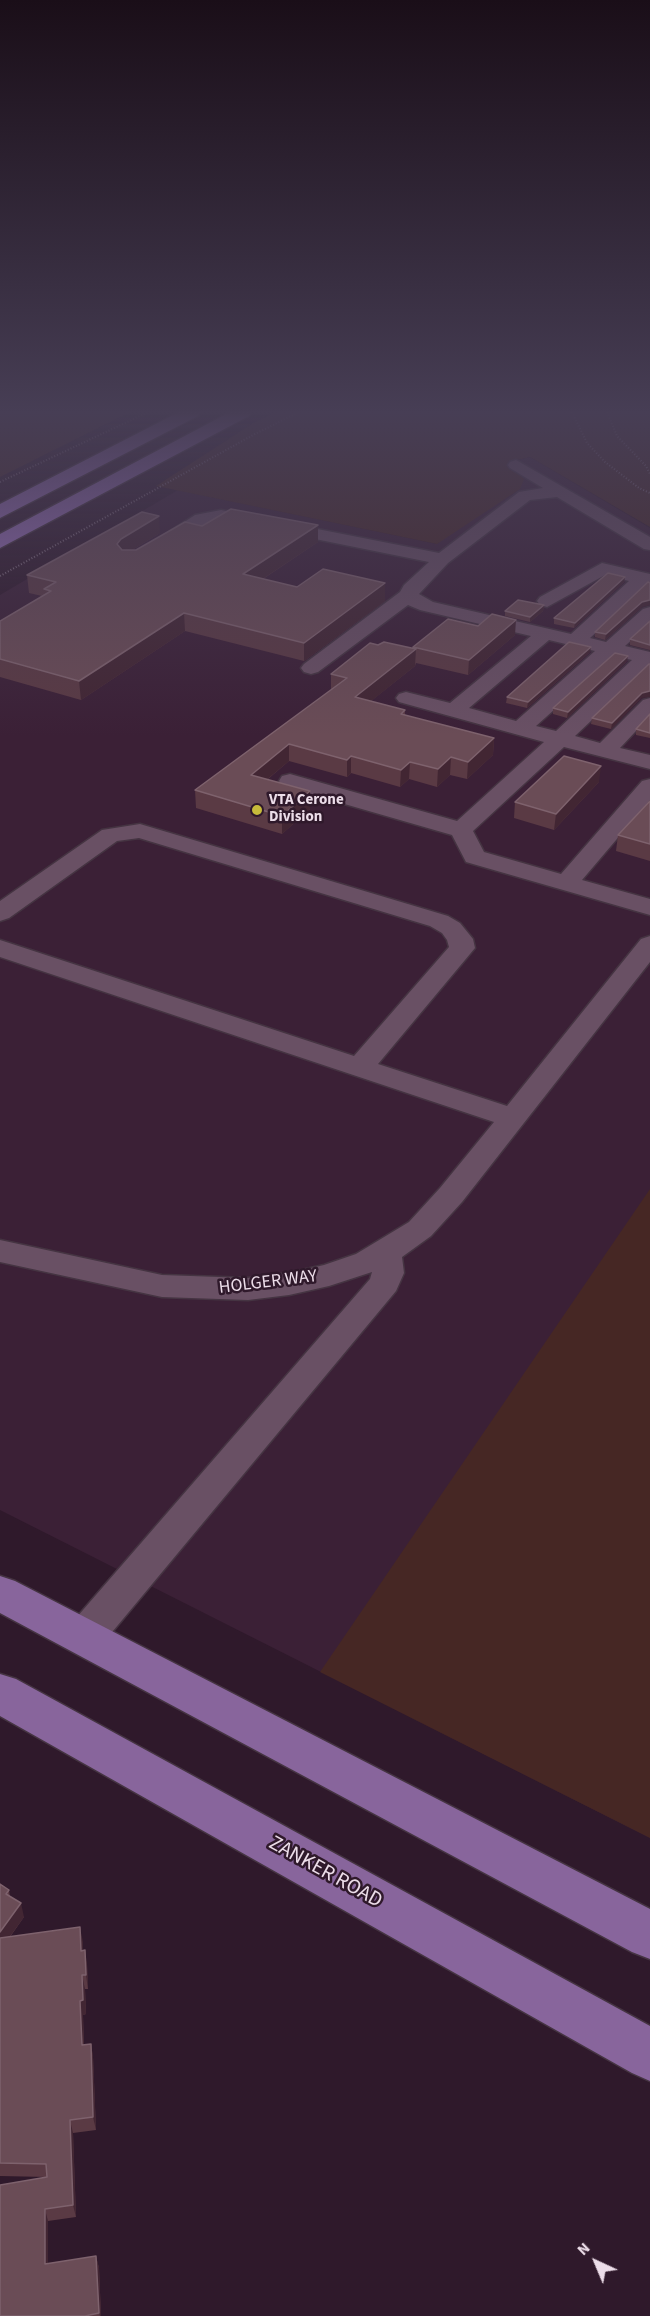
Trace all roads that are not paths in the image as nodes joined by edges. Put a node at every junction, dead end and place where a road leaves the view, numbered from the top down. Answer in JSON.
{"nodes":[{"id":1,"x":41,"y":520,"type":"edge"},
{"id":2,"x":200,"y":520,"type":"edge"},
{"id":3,"x":247,"y":520,"type":"edge"},
{"id":4,"x":493,"y":520,"type":"edge"},
{"id":5,"x":608,"y":520,"type":"edge"},
{"id":6,"x":0,"y":542,"type":"edge"},
{"id":7,"x":650,"y":545,"type":"edge"},
{"id":8,"x":140,"y":556,"type":"edge"},
{"id":9,"x":442,"y":559,"type":"junction"},
{"id":10,"x":646,"y":579,"type":"edge"},
{"id":11,"x":409,"y":595,"type":"junction"},
{"id":12,"x":547,"y":601,"type":"dead end"},
{"id":13,"x":650,"y":613,"type":"edge"},
{"id":14,"x":545,"y":634,"type":"junction"},
{"id":15,"x":575,"y":641,"type":"junction"},
{"id":16,"x":610,"y":649,"type":"junction"},
{"id":17,"x":649,"y":658,"type":"edge"},
{"id":18,"x":311,"y":668,"type":"dead end"},
{"id":19,"x":406,"y":698,"type":"dead end"},
{"id":20,"x":650,"y":704,"type":"edge"},
{"id":21,"x":453,"y":711,"type":"junction"},
{"id":22,"x":520,"y":729,"type":"junction"},
{"id":23,"x":560,"y":739,"type":"junction"},
{"id":24,"x":604,"y":751,"type":"junction"},
{"id":25,"x":650,"y":762,"type":"edge"},
{"id":26,"x":290,"y":781,"type":"dead end"},
{"id":27,"x":650,"y":786,"type":"edge"},
{"id":28,"x":461,"y":830,"type":"junction"},
{"id":29,"x":566,"y":883,"type":"junction"},
{"id":30,"x":650,"y":907,"type":"edge"},
{"id":31,"x":0,"y":913,"type":"edge"},
{"id":32,"x":650,"y":944,"type":"edge"},
{"id":33,"x":0,"y":948,"type":"edge"},
{"id":34,"x":359,"y":1068,"type":"junction"},
{"id":35,"x":512,"y":1118,"type":"junction"},
{"id":36,"x":0,"y":1251,"type":"edge"},
{"id":37,"x":385,"y":1252,"type":"junction"},
{"id":38,"x":0,"y":1593,"type":"edge"},
{"id":39,"x":84,"y":1637,"type":"junction"},
{"id":40,"x":0,"y":1693,"type":"edge"},
{"id":41,"x":650,"y":1935,"type":"edge"},
{"id":42,"x":650,"y":2055,"type":"edge"}],
"edges":[{"from":1,"to":6,"type":"highway"},
{"from":2,"to":8,"type":"lane"},
{"from":3,"to":9,"type":"lane"},
{"from":4,"to":9,"type":"lane"},
{"from":5,"to":7,"type":"lane"},
{"from":9,"to":11,"type":"lane"},
{"from":10,"to":12,"type":"lane"},
{"from":10,"to":15,"type":"lane"},
{"from":11,"to":14,"type":"lane"},
{"from":11,"to":18,"type":"lane"},
{"from":13,"to":16,"type":"lane"},
{"from":14,"to":15,"type":"lane"},
{"from":14,"to":21,"type":"lane"},
{"from":15,"to":16,"type":"lane"},
{"from":16,"to":17,"type":"lane"},
{"from":16,"to":22,"type":"lane"},
{"from":17,"to":23,"type":"lane"},
{"from":19,"to":21,"type":"lane"},
{"from":20,"to":24,"type":"lane"},
{"from":21,"to":22,"type":"lane"},
{"from":22,"to":23,"type":"lane"},
{"from":23,"to":24,"type":"lane"},
{"from":23,"to":28,"type":"lane"},
{"from":24,"to":25,"type":"lane"},
{"from":26,"to":28,"type":"lane"},
{"from":27,"to":29,"type":"lane"},
{"from":28,"to":29,"type":"lane"},
{"from":29,"to":30,"type":"lane"},
{"from":31,"to":34,"type":"lane"},
{"from":32,"to":35,"type":"lane","name":"HOLGER WAY"},
{"from":33,"to":34,"type":"lane"},
{"from":34,"to":35,"type":"lane"},
{"from":35,"to":37,"type":"lane","name":"HOLGER WAY"},
{"from":36,"to":37,"type":"lane","name":"HOLGER WAY"},
{"from":37,"to":39,"type":"lane"},
{"from":38,"to":39,"type":"main road"},
{"from":39,"to":41,"type":"main road"},
{"from":40,"to":42,"type":"main road","name":"ZANKER ROAD"}]}
